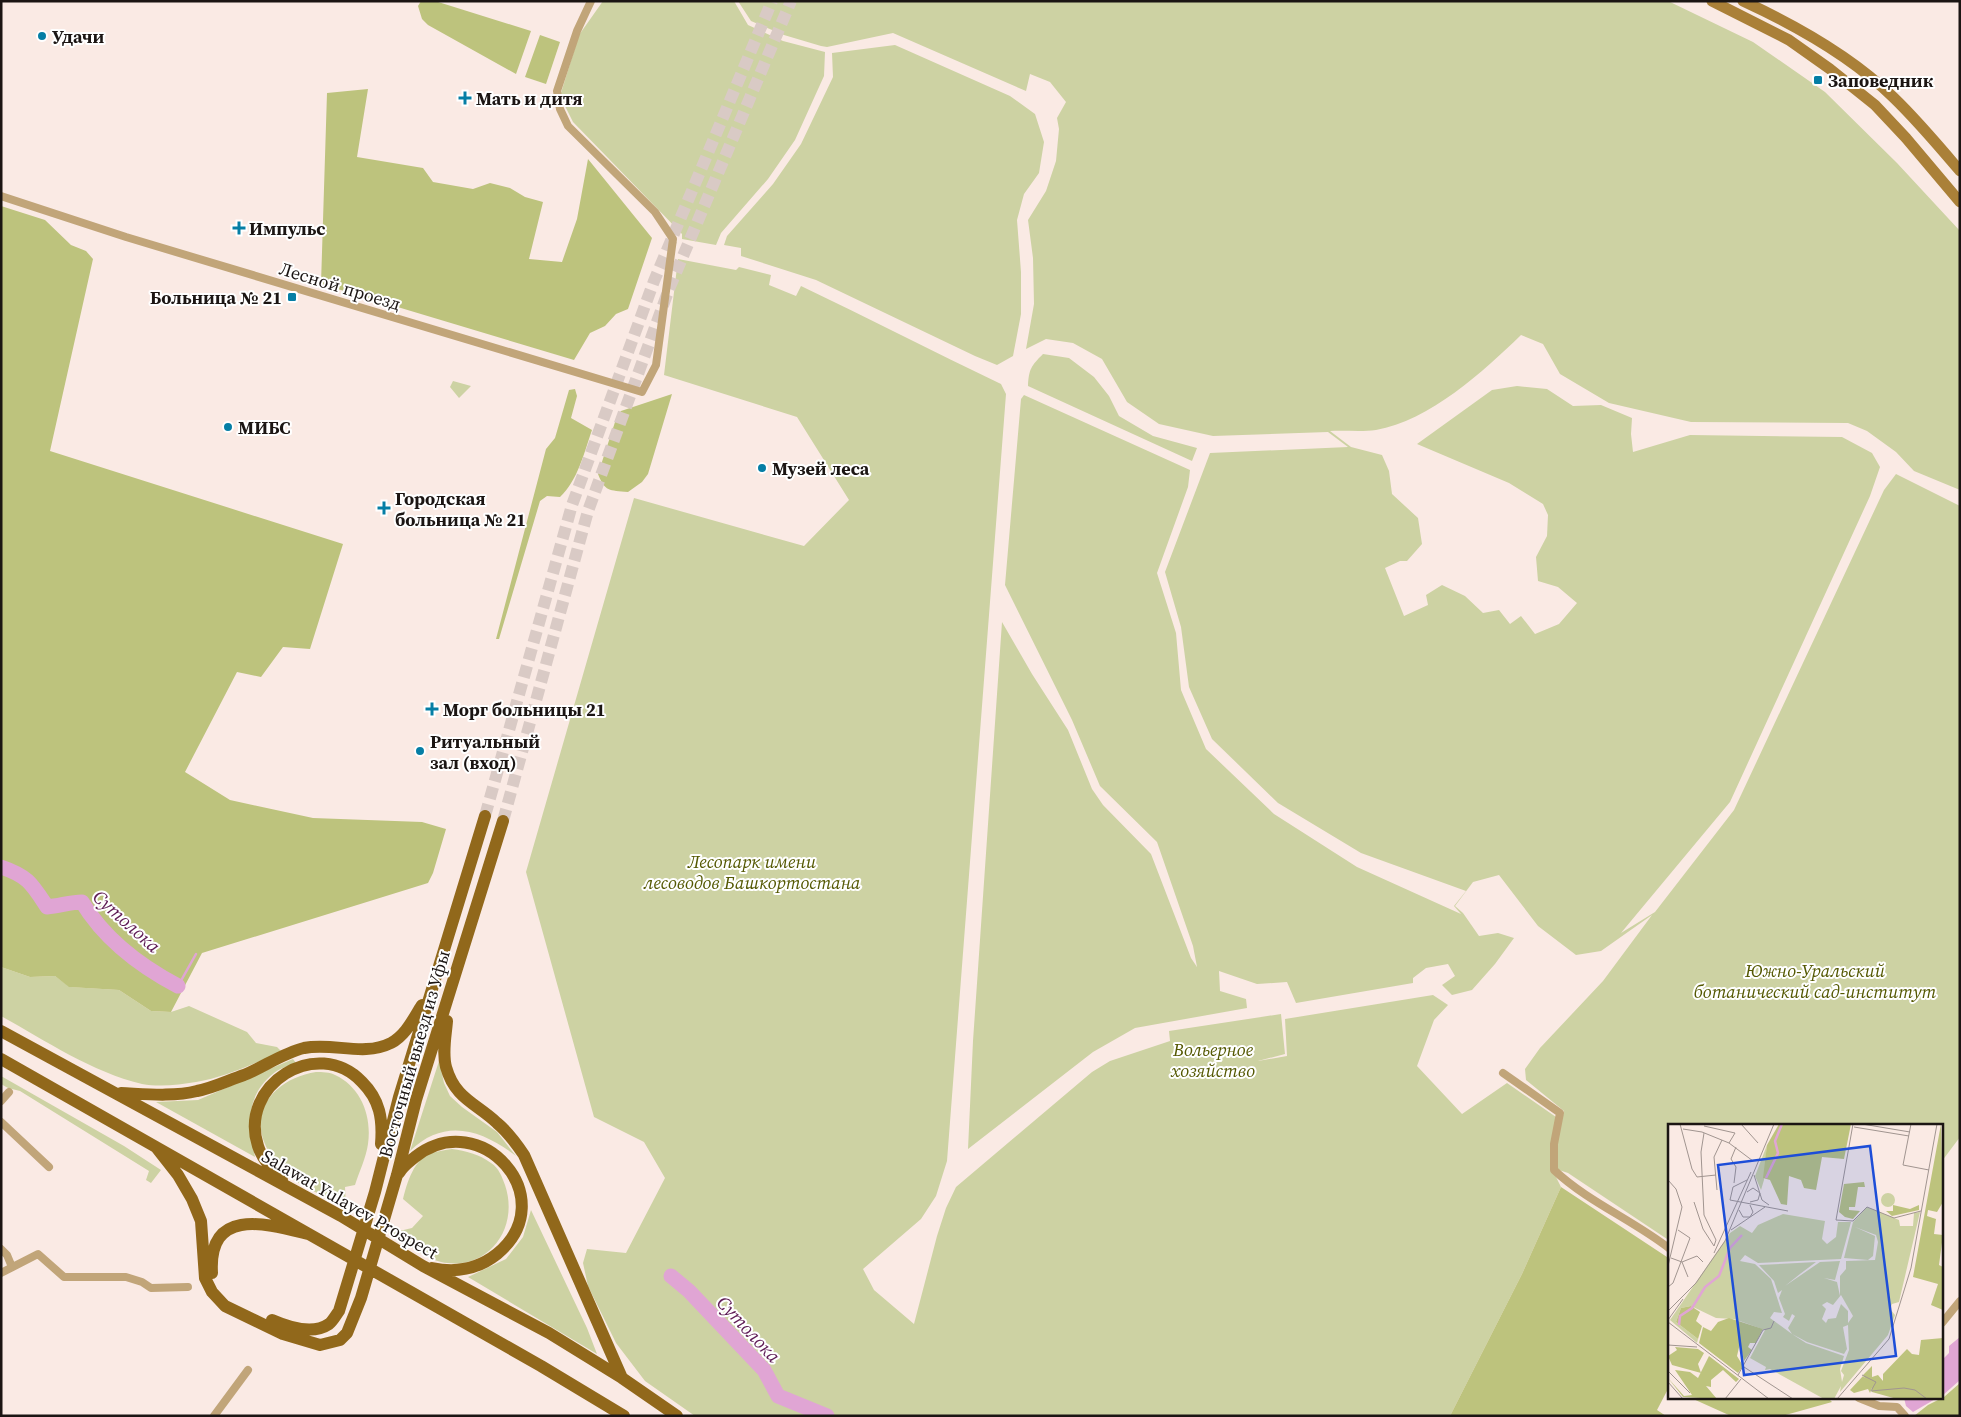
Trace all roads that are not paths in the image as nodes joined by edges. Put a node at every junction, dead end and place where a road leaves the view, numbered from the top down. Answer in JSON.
{"nodes":[{"id":1,"x":591,"y":1,"type":"edge"},
{"id":2,"x":1712,"y":1,"type":"edge"},
{"id":3,"x":1743,"y":1,"type":"edge"},
{"id":4,"x":1960,"y":170,"type":"edge"},
{"id":5,"x":1,"y":196,"type":"edge"},
{"id":6,"x":1960,"y":202,"type":"edge"},
{"id":7,"x":485,"y":816,"type":"tunnel mouth"},
{"id":8,"x":503,"y":821,"type":"tunnel mouth"},
{"id":9,"x":431,"y":993,"type":"junction"},
{"id":10,"x":448,"y":999,"type":"junction"},
{"id":11,"x":1,"y":1031,"type":"edge"},
{"id":12,"x":1,"y":1059,"type":"edge"},
{"id":13,"x":1503,"y":1073,"type":"dead end"},
{"id":14,"x":9,"y":1092,"type":"dead end"},
{"id":15,"x":117,"y":1093,"type":"junction"},
{"id":16,"x":1,"y":1101,"type":"edge"},
{"id":17,"x":1,"y":1122,"type":"edge"},
{"id":18,"x":156,"y":1147,"type":"junction"},
{"id":19,"x":49,"y":1167,"type":"dead end"},
{"id":20,"x":380,"y":1174,"type":"junction"},
{"id":21,"x":397,"y":1175,"type":"junction"},
{"id":22,"x":290,"y":1189,"type":"junction"},
{"id":23,"x":308,"y":1234,"type":"junction"},
{"id":24,"x":1668,"y":1247,"type":"edge"},
{"id":25,"x":1,"y":1249,"type":"edge"},
{"id":26,"x":423,"y":1266,"type":"junction"},
{"id":27,"x":12,"y":1267,"type":"junction"},
{"id":28,"x":1,"y":1273,"type":"edge"},
{"id":29,"x":188,"y":1287,"type":"dead end"},
{"id":30,"x":1960,"y":1301,"type":"edge"},
{"id":31,"x":1944,"y":1321,"type":"edge"},
{"id":32,"x":248,"y":1370,"type":"dead end"},
{"id":33,"x":622,"y":1378,"type":"junction"},
{"id":34,"x":1865,"y":1400,"type":"edge"},
{"id":35,"x":1884,"y":1400,"type":"edge"},
{"id":36,"x":1879,"y":1406,"type":"junction"},
{"id":37,"x":214,"y":1416,"type":"edge"},
{"id":38,"x":624,"y":1416,"type":"edge"},
{"id":39,"x":677,"y":1416,"type":"edge"},
{"id":40,"x":1905,"y":1416,"type":"edge"}],
"edges":[{"from":1,"to":5,"type":"street","name":"Лесной проезд"},
{"from":2,"to":6,"type":"main road"},
{"from":3,"to":4,"type":"main road"},
{"from":7,"to":9,"type":"main road","name":"Восточный выезд из Уфы"},
{"from":8,"to":10,"type":"main road","name":"Восточный выезд из Уфы"},
{"from":9,"to":15,"type":"main road"},
{"from":9,"to":20,"type":"main road","name":"Восточный выезд из Уфы"},
{"from":10,"to":21,"type":"main road","name":"Восточный выезд из Уфы"},
{"from":10,"to":33,"type":"main road"},
{"from":11,"to":15,"type":"main road","name":"Salawat Yulayev Prospect"},
{"from":12,"to":18,"type":"main road"},
{"from":13,"to":24,"type":"street"},
{"from":14,"to":16,"type":"street"},
{"from":15,"to":22,"type":"main road","name":"Salawat Yulayev Prospect"},
{"from":17,"to":19,"type":"street"},
{"from":18,"to":21,"type":"main road","name":"Восточный выезд из Уфы"},
{"from":18,"to":23,"type":"main road"},
{"from":20,"to":22,"type":"main road"},
{"from":20,"to":23,"type":"main road","name":"Восточный выезд из Уфы"},
{"from":21,"to":26,"type":"main road"},
{"from":22,"to":26,"type":"main road","name":"Salawat Yulayev Prospect"},
{"from":23,"to":38,"type":"main road"},
{"from":25,"to":27,"type":"street"},
{"from":26,"to":33,"type":"main road","name":"Salawat Yulayev Prospect"},
{"from":27,"to":28,"type":"street"},
{"from":27,"to":29,"type":"street"},
{"from":30,"to":31,"type":"street"},
{"from":32,"to":37,"type":"street"},
{"from":33,"to":39,"type":"main road","name":"Salawat Yulayev Prospect"},
{"from":34,"to":36,"type":"street"},
{"from":35,"to":36,"type":"street"},
{"from":36,"to":40,"type":"street"}]}
